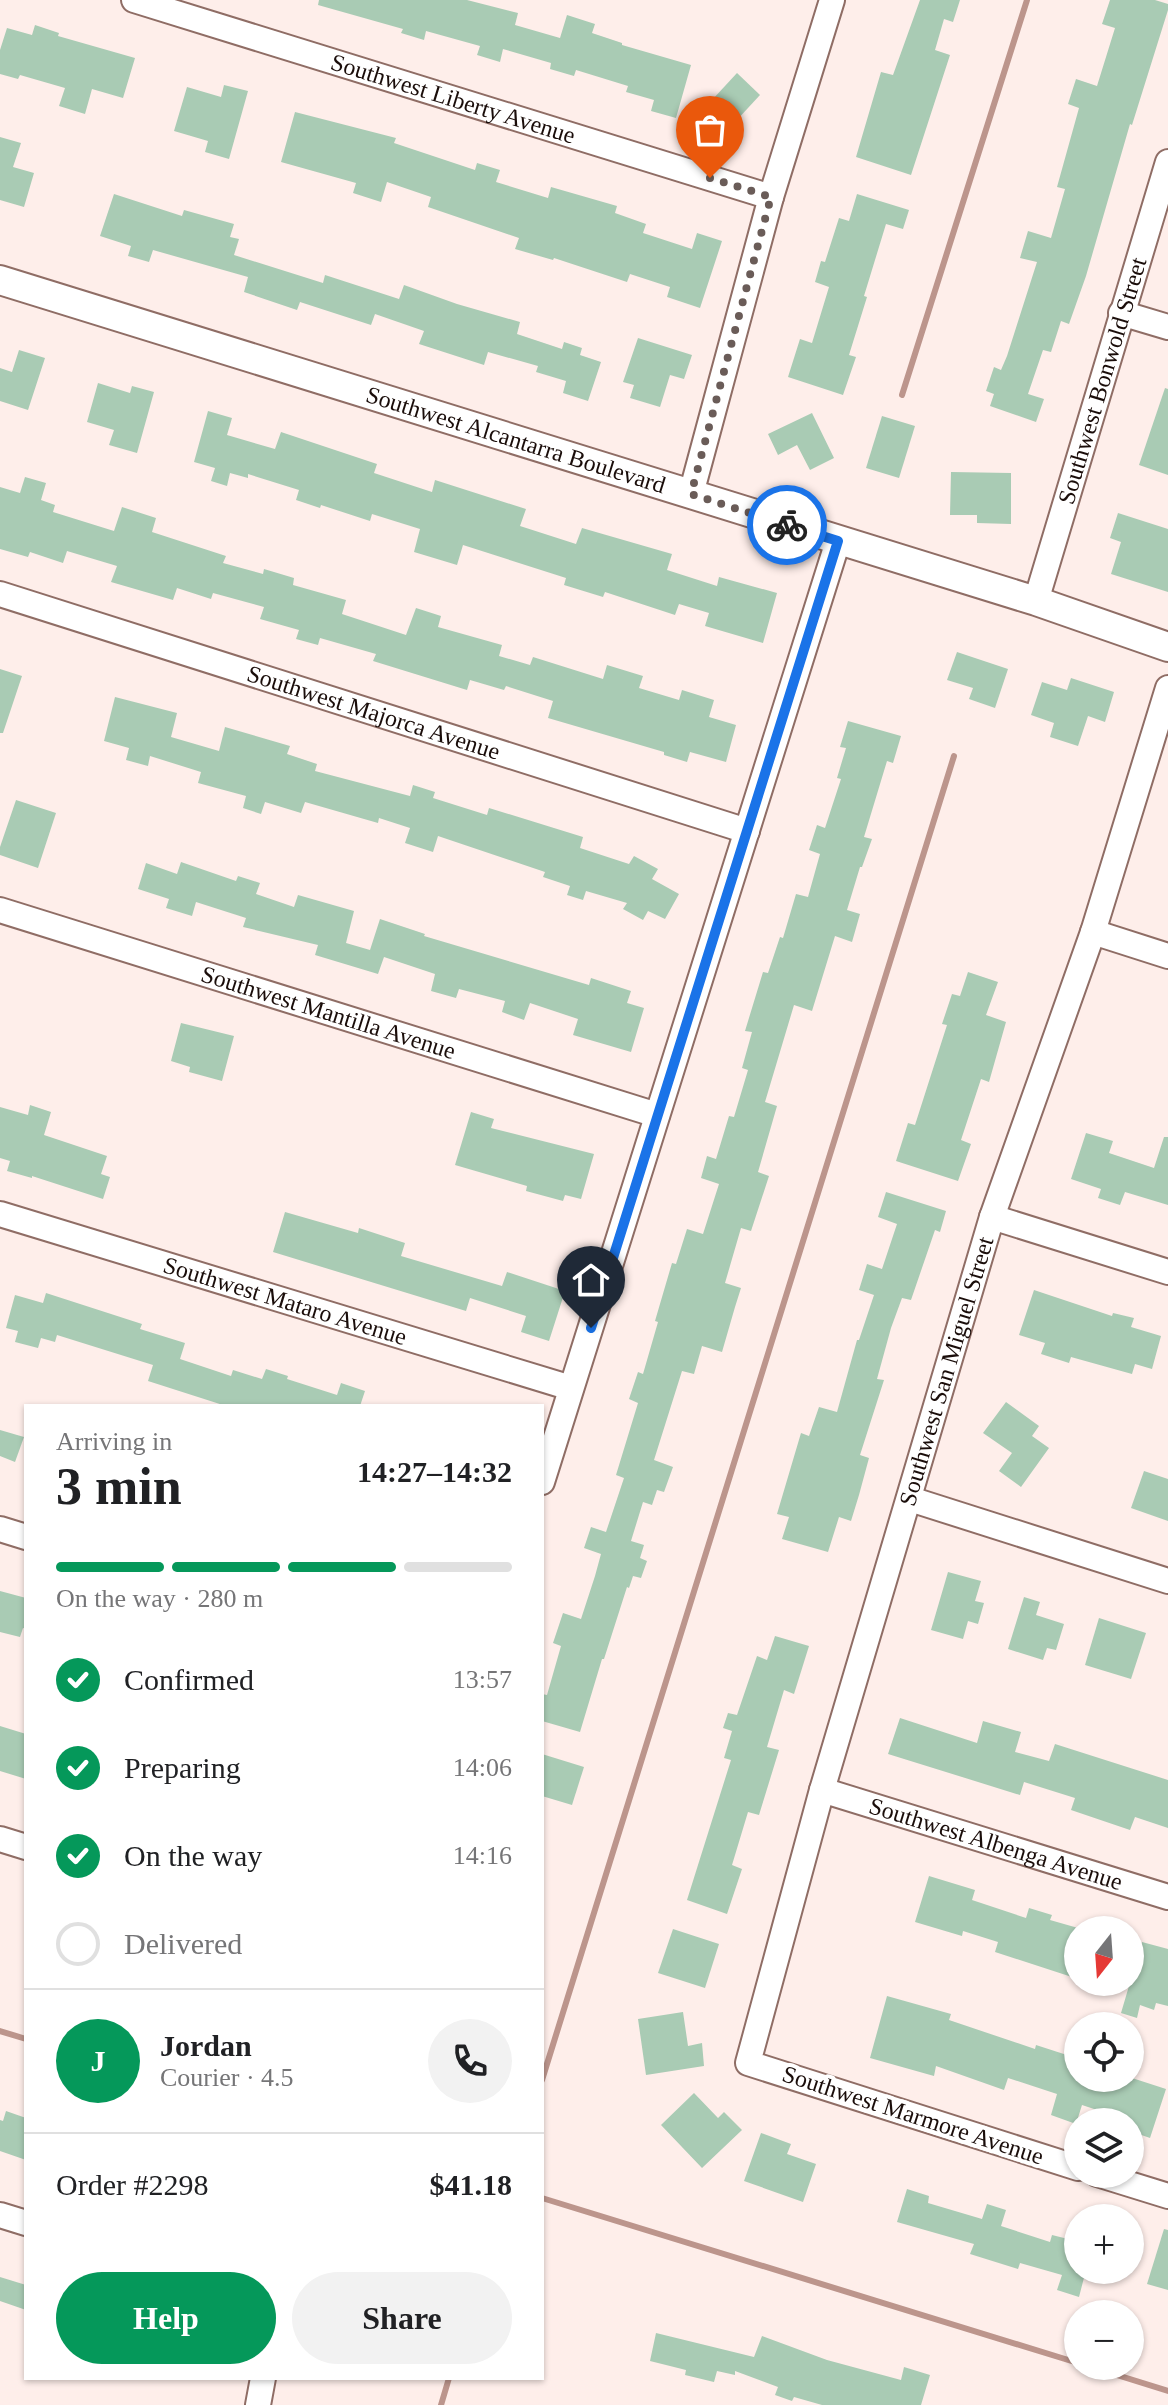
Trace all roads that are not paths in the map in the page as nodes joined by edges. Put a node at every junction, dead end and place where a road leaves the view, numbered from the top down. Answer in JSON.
{"nodes":[{"id":1,"x":134,"y":0,"type":"edge"},
{"id":2,"x":832,"y":0,"type":"edge"},
{"id":3,"x":1168,"y":162,"type":"edge"},
{"id":4,"x":771,"y":197,"type":"junction"},
{"id":5,"x":0,"y":280,"type":"edge"},
{"id":6,"x":1121,"y":313,"type":"junction"},
{"id":7,"x":1168,"y":327,"type":"edge"},
{"id":8,"x":691,"y":494,"type":"junction"},
{"id":9,"x":838,"y":541,"type":"junction"},
{"id":10,"x":0,"y":594,"type":"edge"},
{"id":11,"x":1036,"y":601,"type":"junction"},
{"id":12,"x":1168,"y":647,"type":"edge"},
{"id":13,"x":1168,"y":688,"type":"edge"},
{"id":14,"x":747,"y":831,"type":"junction"},
{"id":15,"x":0,"y":910,"type":"edge"},
{"id":16,"x":1093,"y":932,"type":"junction"},
{"id":17,"x":1168,"y":956,"type":"edge"},
{"id":18,"x":657,"y":1115,"type":"junction"},
{"id":19,"x":0,"y":1214,"type":"edge"},
{"id":20,"x":992,"y":1217,"type":"junction"},
{"id":21,"x":1168,"y":1272,"type":"edge"},
{"id":22,"x":571,"y":1388,"type":"junction"},
{"id":23,"x":544,"y":1476,"type":"edge"},
{"id":24,"x":910,"y":1499,"type":"junction"},
{"id":25,"x":0,"y":1529,"type":"edge"},
{"id":26,"x":24,"y":1536,"type":"edge"},
{"id":27,"x":1168,"y":1581,"type":"edge"},
{"id":28,"x":822,"y":1790,"type":"junction"},
{"id":29,"x":0,"y":1839,"type":"edge"},
{"id":30,"x":24,"y":1846,"type":"edge"},
{"id":31,"x":1168,"y":1897,"type":"edge"},
{"id":32,"x":748,"y":2063,"type":"joint"},
{"id":33,"x":1064,"y":2164,"type":"edge"},
{"id":34,"x":1142,"y":2188,"type":"edge"},
{"id":35,"x":1168,"y":2196,"type":"edge"},
{"id":36,"x":0,"y":2215,"type":"edge"},
{"id":37,"x":24,"y":2222,"type":"edge"},
{"id":38,"x":263,"y":2380,"type":"edge"},
{"id":39,"x":258,"y":2405,"type":"edge"}],
"edges":[{"from":1,"to":4,"type":"street","name":"Southwest Liberty Avenue"},
{"from":2,"to":4,"type":"street"},
{"from":3,"to":6,"type":"street","name":"Southwest Bonwold Street"},
{"from":4,"to":8,"type":"street"},
{"from":5,"to":8,"type":"street","name":"Southwest Alcantarra Boulevard"},
{"from":6,"to":7,"type":"street"},
{"from":6,"to":11,"type":"street","name":"Southwest Bonwold Street"},
{"from":8,"to":9,"type":"street","name":"Southwest Alcantarra Boulevard"},
{"from":9,"to":11,"type":"street","name":"Southwest Alcantarra Boulevard"},
{"from":9,"to":14,"type":"street"},
{"from":10,"to":14,"type":"street","name":"Southwest Majorca Avenue"},
{"from":11,"to":12,"type":"street","name":"Southwest Alcantarra Boulevard"},
{"from":13,"to":16,"type":"street","name":"Southwest San Miguel Street"},
{"from":14,"to":18,"type":"street"},
{"from":15,"to":18,"type":"street","name":"Southwest Mantilla Avenue"},
{"from":16,"to":17,"type":"street"},
{"from":16,"to":20,"type":"street","name":"Southwest San Miguel Street"},
{"from":18,"to":22,"type":"street"},
{"from":19,"to":22,"type":"street","name":"Southwest Mataro Avenue"},
{"from":20,"to":21,"type":"street"},
{"from":20,"to":24,"type":"street","name":"Southwest San Miguel Street"},
{"from":22,"to":23,"type":"street"},
{"from":24,"to":27,"type":"street"},
{"from":24,"to":28,"type":"street","name":"Southwest San Miguel Street"},
{"from":25,"to":26,"type":"street"},
{"from":28,"to":31,"type":"street","name":"Southwest Albenga Avenue"},
{"from":28,"to":32,"type":"street","name":"Southwest San Miguel Street"},
{"from":29,"to":30,"type":"street"},
{"from":32,"to":33,"type":"street","name":"Southwest Marmore Avenue"},
{"from":34,"to":35,"type":"street"},
{"from":36,"to":37,"type":"street"},
{"from":38,"to":39,"type":"street"}]}
